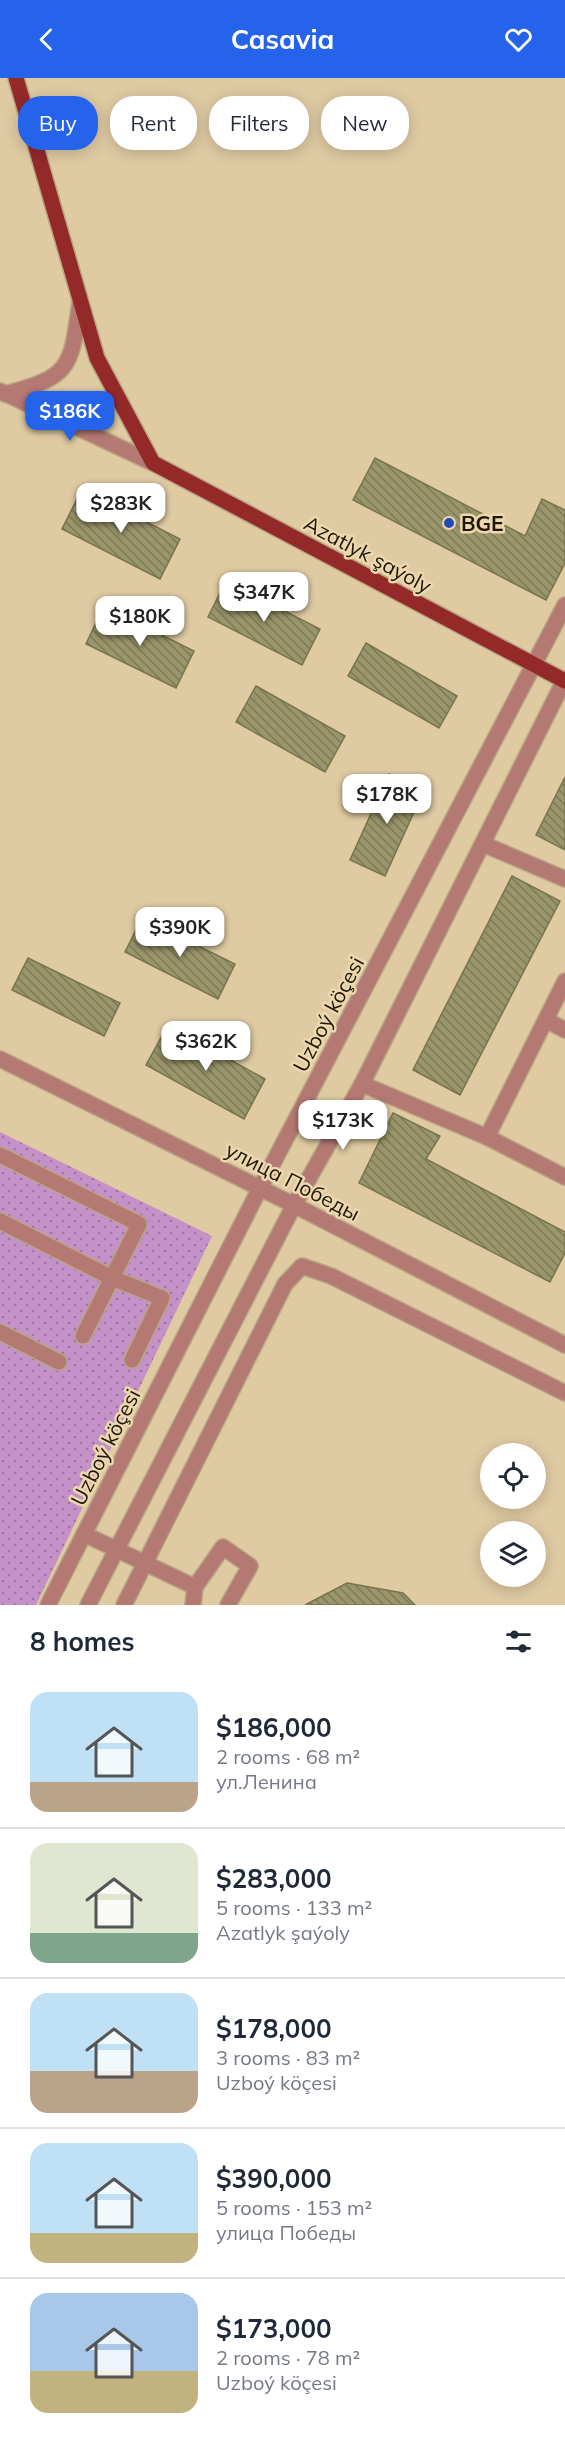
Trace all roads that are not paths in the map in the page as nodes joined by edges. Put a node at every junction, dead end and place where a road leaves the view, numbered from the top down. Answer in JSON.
{"nodes":[{"id":1,"x":16,"y":78,"type":"edge"},
{"id":2,"x":80,"y":302,"type":"junction"},
{"id":3,"x":2,"y":392,"type":"edge"},
{"id":4,"x":153,"y":463,"type":"junction"},
{"id":5,"x":565,"y":604,"type":"edge"},
{"id":6,"x":534,"y":665,"type":"junction"},
{"id":7,"x":565,"y":680,"type":"edge"},
{"id":8,"x":483,"y":844,"type":"junction"},
{"id":9,"x":565,"y":879,"type":"edge"},
{"id":10,"x":565,"y":981,"type":"edge"},
{"id":11,"x":546,"y":1020,"type":"junction"},
{"id":12,"x":565,"y":1030,"type":"edge"},
{"id":13,"x":0,"y":1059,"type":"edge"},
{"id":14,"x":362,"y":1084,"type":"junction"},
{"id":15,"x":487,"y":1137,"type":"junction"},
{"id":16,"x":0,"y":1155,"type":"edge"},
{"id":17,"x":565,"y":1177,"type":"edge"},
{"id":18,"x":260,"y":1188,"type":"junction"},
{"id":19,"x":294,"y":1205,"type":"junction"},
{"id":20,"x":2,"y":1228,"type":"edge"},
{"id":21,"x":112,"y":1278,"type":"junction"},
{"id":22,"x":0,"y":1332,"type":"edge"},
{"id":23,"x":83,"y":1336,"type":"dead end"},
{"id":24,"x":565,"y":1345,"type":"edge"},
{"id":25,"x":132,"y":1360,"type":"dead end"},
{"id":26,"x":59,"y":1362,"type":"dead end"},
{"id":27,"x":565,"y":1393,"type":"edge"},
{"id":28,"x":84,"y":1534,"type":"junction"},
{"id":29,"x":116,"y":1550,"type":"junction"},
{"id":30,"x":145,"y":1564,"type":"junction"},
{"id":31,"x":195,"y":1587,"type":"junction"},
{"id":32,"x":48,"y":1605,"type":"edge"},
{"id":33,"x":88,"y":1605,"type":"edge"},
{"id":34,"x":124,"y":1605,"type":"edge"},
{"id":35,"x":193,"y":1605,"type":"edge"},
{"id":36,"x":228,"y":1605,"type":"edge"}],
"edges":[{"from":1,"to":2,"type":"main road"},
{"from":2,"to":3,"type":"street"},
{"from":2,"to":4,"type":"main road"},
{"from":3,"to":4,"type":"street"},
{"from":4,"to":6,"type":"main road","name":"Azatlyk şaýoly"},
{"from":5,"to":6,"type":"street","name":"Uzboý köçesi"},
{"from":6,"to":7,"type":"main road","name":"Azatlyk şaýoly"},
{"from":6,"to":18,"type":"street","name":"Uzboý köçesi"},
{"from":7,"to":8,"type":"street"},
{"from":8,"to":9,"type":"street"},
{"from":8,"to":14,"type":"street"},
{"from":10,"to":11,"type":"street"},
{"from":11,"to":12,"type":"street"},
{"from":11,"to":15,"type":"street"},
{"from":13,"to":18,"type":"street","name":"улица Победы"},
{"from":14,"to":15,"type":"street"},
{"from":14,"to":19,"type":"street"},
{"from":15,"to":17,"type":"street"},
{"from":16,"to":21,"type":"street"},
{"from":18,"to":19,"type":"street","name":"улица Победы"},
{"from":18,"to":28,"type":"street","name":"Uzboý köçesi"},
{"from":19,"to":24,"type":"street","name":"улица Победы"},
{"from":19,"to":29,"type":"street"},
{"from":20,"to":21,"type":"street"},
{"from":21,"to":23,"type":"street"},
{"from":21,"to":25,"type":"street"},
{"from":22,"to":26,"type":"street"},
{"from":27,"to":30,"type":"street"},
{"from":28,"to":29,"type":"street"},
{"from":28,"to":32,"type":"street","name":"Uzboý köçesi"},
{"from":29,"to":30,"type":"street"},
{"from":29,"to":33,"type":"street"},
{"from":30,"to":31,"type":"street"},
{"from":30,"to":34,"type":"street"},
{"from":31,"to":35,"type":"street"},
{"from":31,"to":36,"type":"street"}]}
